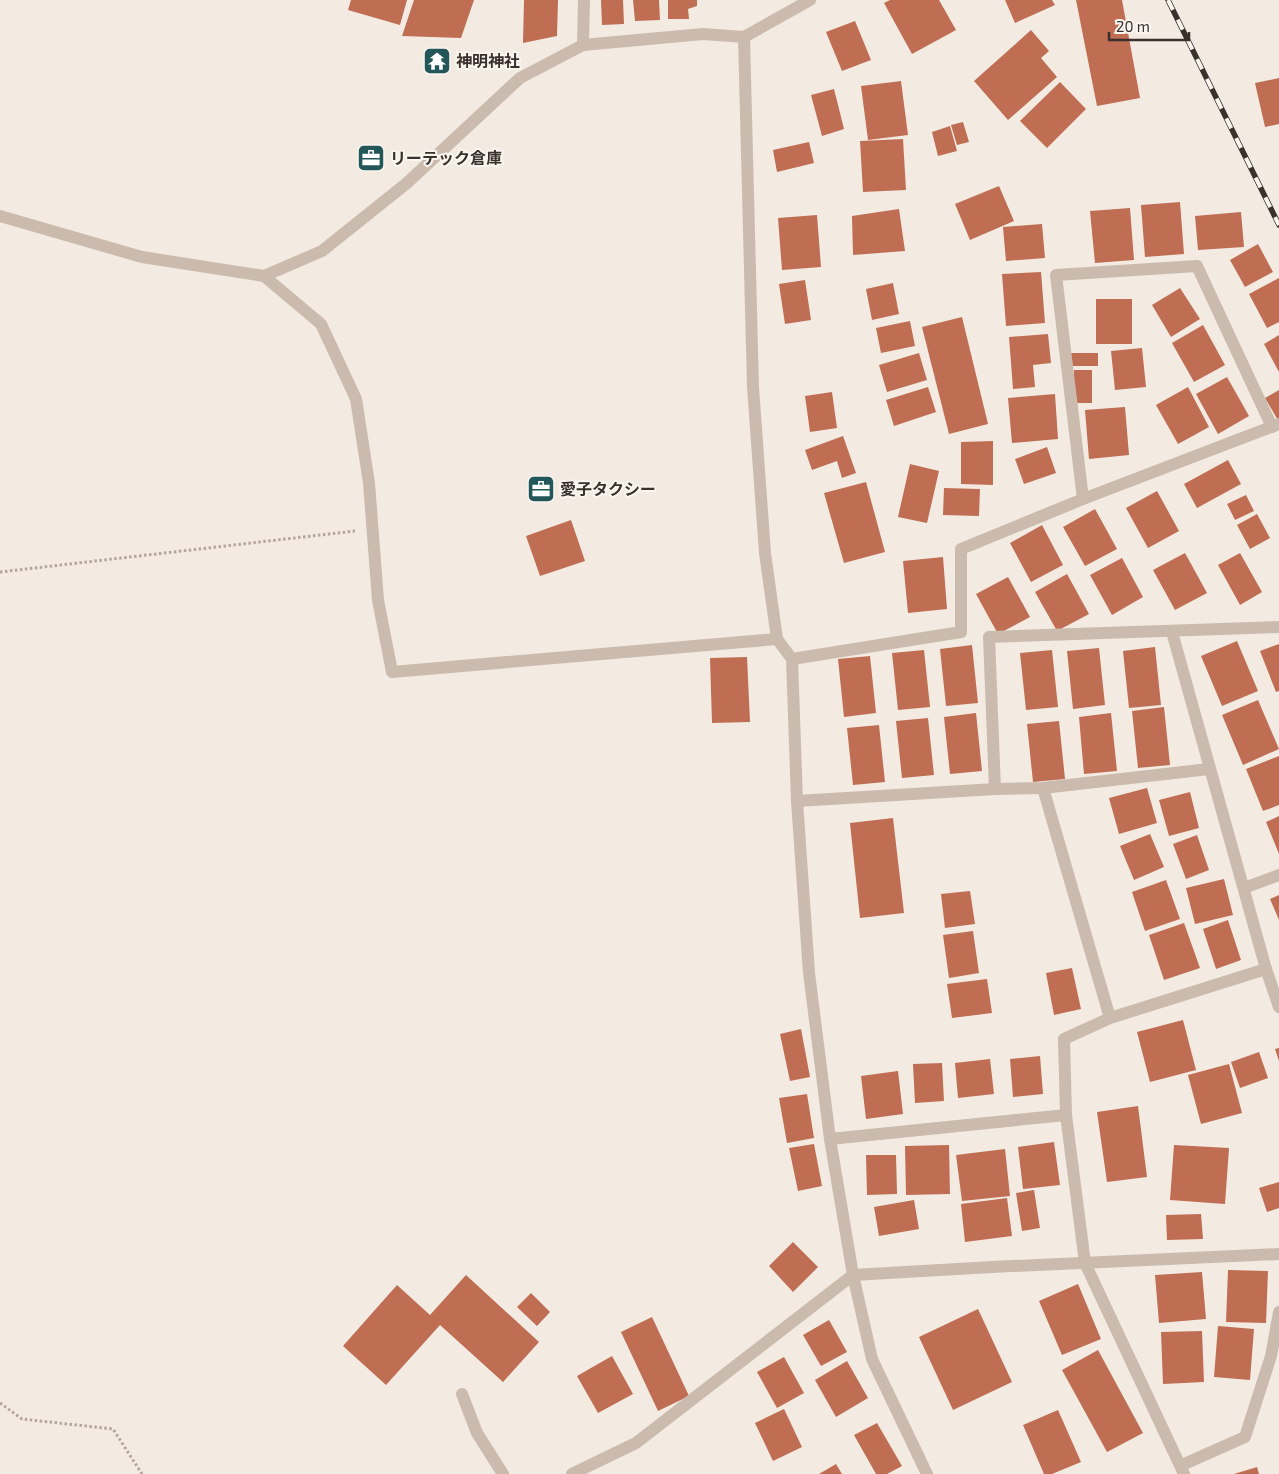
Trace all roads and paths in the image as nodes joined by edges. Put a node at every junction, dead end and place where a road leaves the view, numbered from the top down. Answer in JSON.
{"nodes":[{"id":1,"x":584,"y":0,"type":"edge"},
{"id":2,"x":810,"y":0,"type":"edge"},
{"id":3,"x":744,"y":37,"type":"junction"},
{"id":4,"x":583,"y":45,"type":"junction"},
{"id":5,"x":0,"y":216,"type":"edge"},
{"id":6,"x":264,"y":276,"type":"junction"},
{"id":7,"x":1276,"y":426,"type":"edge"},
{"id":8,"x":1083,"y":499,"type":"junction"},
{"id":9,"x":373,"y":529,"type":"junction"},
{"id":10,"x":0,"y":572,"type":"edge"},
{"id":11,"x":1279,"y":627,"type":"edge"},
{"id":12,"x":1172,"y":632,"type":"junction"},
{"id":13,"x":777,"y":639,"type":"junction"},
{"id":14,"x":792,"y":659,"type":"junction"},
{"id":15,"x":1209,"y":769,"type":"junction"},
{"id":16,"x":1044,"y":788,"type":"junction"},
{"id":17,"x":995,"y":789,"type":"junction"},
{"id":18,"x":797,"y":801,"type":"junction"},
{"id":19,"x":1279,"y":874,"type":"edge"},
{"id":20,"x":1244,"y":888,"type":"junction"},
{"id":21,"x":1266,"y":969,"type":"junction"},
{"id":22,"x":1279,"y":1007,"type":"edge"},
{"id":23,"x":1110,"y":1018,"type":"junction"},
{"id":24,"x":1066,"y":1115,"type":"junction"},
{"id":25,"x":830,"y":1139,"type":"junction"},
{"id":26,"x":1279,"y":1254,"type":"edge"},
{"id":27,"x":1085,"y":1263,"type":"junction"},
{"id":28,"x":853,"y":1275,"type":"junction"},
{"id":29,"x":1279,"y":1312,"type":"edge"},
{"id":30,"x":462,"y":1394,"type":"dead end"},
{"id":31,"x":0,"y":1403,"type":"edge"},
{"id":32,"x":1183,"y":1470,"type":"edge"},
{"id":33,"x":142,"y":1474,"type":"edge"},
{"id":34,"x":503,"y":1474,"type":"edge"},
{"id":35,"x":572,"y":1474,"type":"edge"},
{"id":36,"x":926,"y":1474,"type":"edge"}],
"edges":[{"from":1,"to":4,"type":"street"},
{"from":2,"to":3,"type":"street"},
{"from":3,"to":4,"type":"street"},
{"from":3,"to":13,"type":"street"},
{"from":4,"to":6,"type":"street"},
{"from":5,"to":6,"type":"street"},
{"from":6,"to":9,"type":"street"},
{"from":7,"to":8,"type":"street"},
{"from":7,"to":8,"type":"street"},
{"from":8,"to":14,"type":"street"},
{"from":9,"to":10,"type":"path"},
{"from":9,"to":13,"type":"street"},
{"from":11,"to":12,"type":"street"},
{"from":12,"to":15,"type":"street"},
{"from":12,"to":17,"type":"street"},
{"from":13,"to":14,"type":"street"},
{"from":14,"to":18,"type":"street"},
{"from":15,"to":16,"type":"street"},
{"from":15,"to":20,"type":"street"},
{"from":16,"to":17,"type":"street"},
{"from":16,"to":23,"type":"street"},
{"from":17,"to":18,"type":"street"},
{"from":18,"to":25,"type":"street"},
{"from":19,"to":20,"type":"street"},
{"from":20,"to":21,"type":"street"},
{"from":21,"to":22,"type":"street"},
{"from":21,"to":23,"type":"street"},
{"from":23,"to":24,"type":"street"},
{"from":24,"to":25,"type":"street"},
{"from":24,"to":27,"type":"street"},
{"from":25,"to":28,"type":"street"},
{"from":26,"to":27,"type":"street"},
{"from":27,"to":28,"type":"street"},
{"from":27,"to":32,"type":"street"},
{"from":28,"to":35,"type":"street"},
{"from":28,"to":36,"type":"street"},
{"from":29,"to":32,"type":"street"},
{"from":30,"to":34,"type":"street"},
{"from":31,"to":33,"type":"path"}]}
